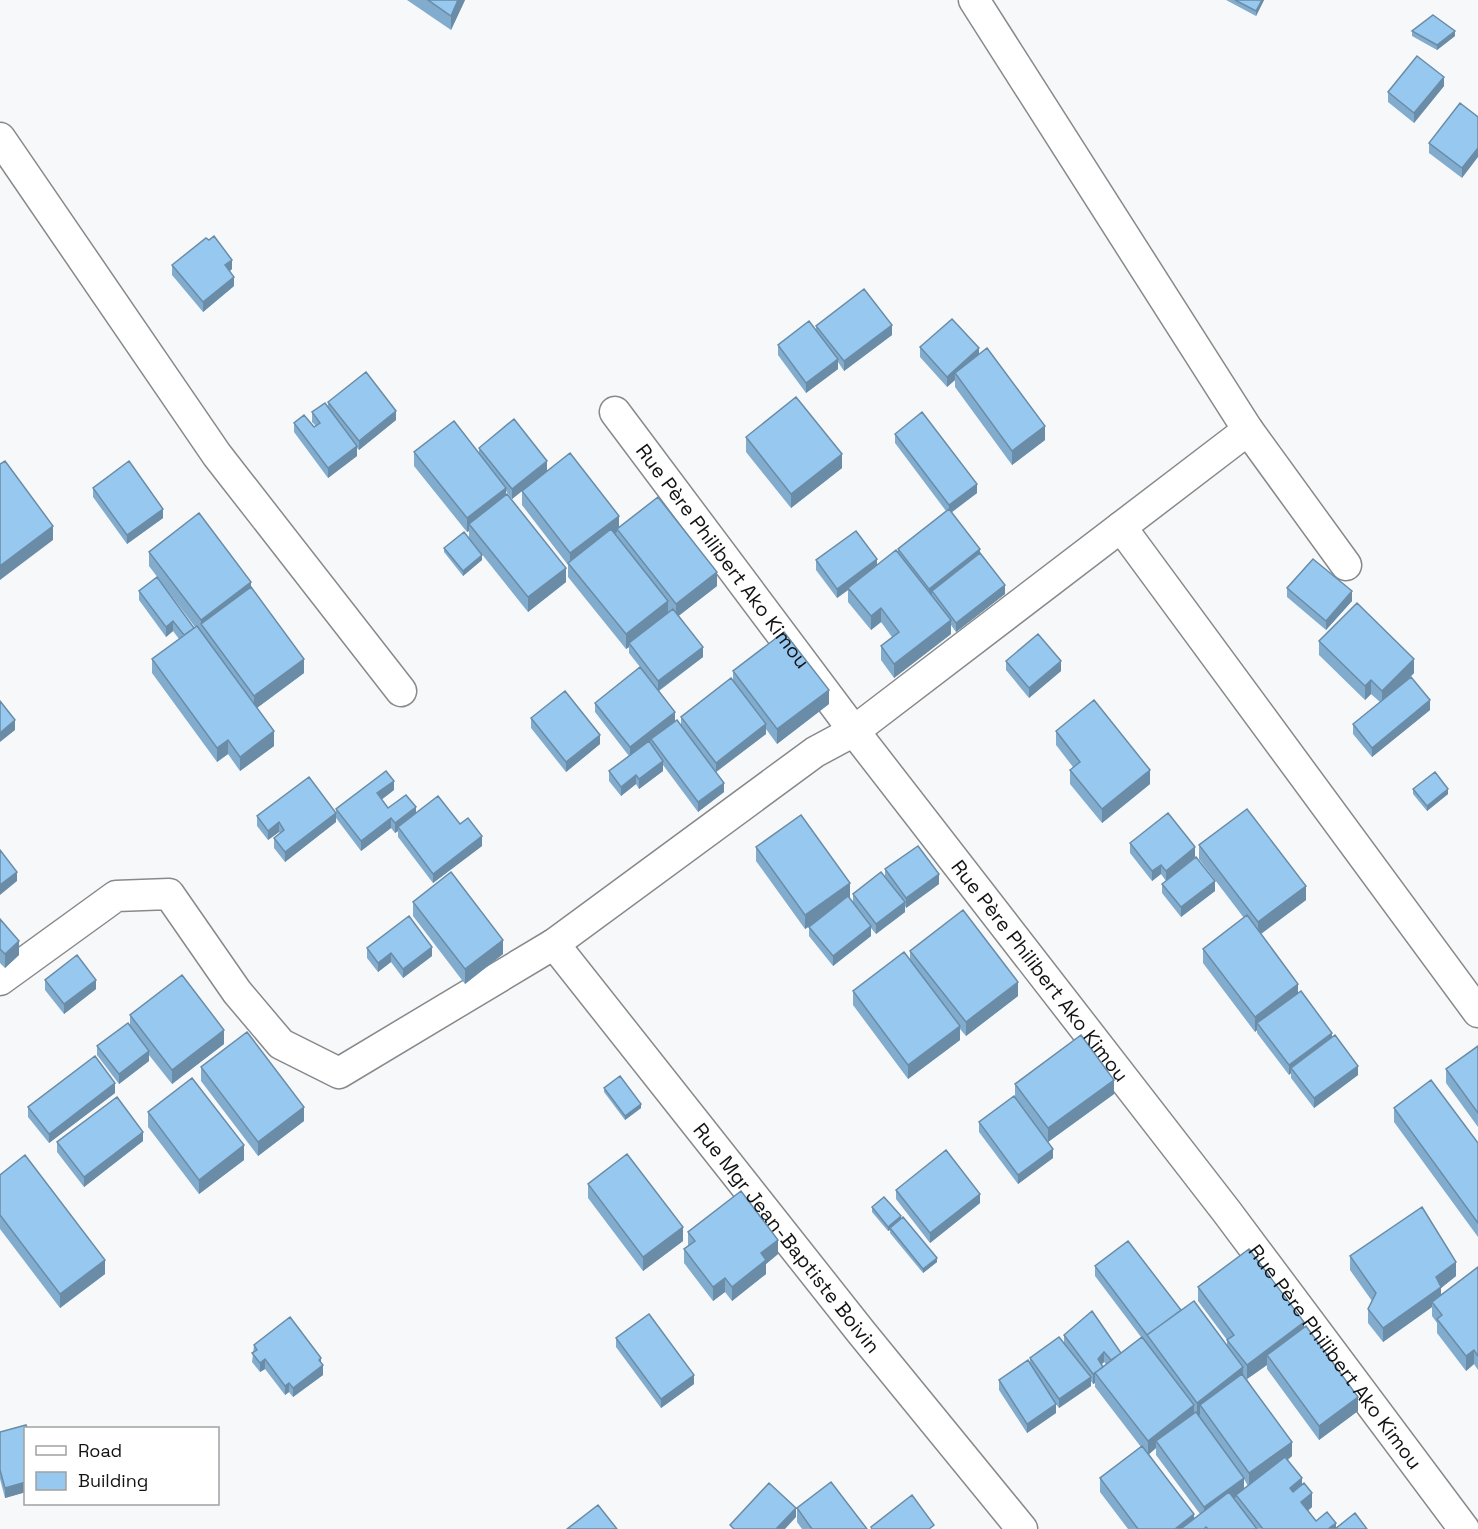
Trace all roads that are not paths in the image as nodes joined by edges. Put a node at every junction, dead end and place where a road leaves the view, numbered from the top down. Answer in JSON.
{"nodes":[{"id":1,"x":974,"y":0,"type":"edge"},
{"id":2,"x":0,"y":138,"type":"edge"},
{"id":3,"x":615,"y":412,"type":"dead end"},
{"id":4,"x":1248,"y":430,"type":"junction"},
{"id":5,"x":1121,"y":527,"type":"junction"},
{"id":6,"x":1346,"y":565,"type":"dead end"},
{"id":7,"x":400,"y":691,"type":"dead end"},
{"id":8,"x":854,"y":731,"type":"junction"},
{"id":9,"x":554,"y":944,"type":"junction"},
{"id":10,"x":0,"y":980,"type":"edge"},
{"id":11,"x":1478,"y":1012,"type":"edge"},
{"id":12,"x":1022,"y":1529,"type":"edge"},
{"id":13,"x":1464,"y":1529,"type":"edge"}],
"edges":[{"from":1,"to":4,"type":"street"},
{"from":2,"to":7,"type":"street"},
{"from":3,"to":8,"type":"street","name":"Rue Père Philibert Ako Kimou"},
{"from":4,"to":5,"type":"street"},
{"from":4,"to":6,"type":"street"},
{"from":5,"to":8,"type":"street"},
{"from":5,"to":11,"type":"street"},
{"from":8,"to":9,"type":"street"},
{"from":8,"to":13,"type":"street","name":"Rue Père Philibert Ako Kimou"},
{"from":9,"to":10,"type":"street"},
{"from":9,"to":12,"type":"street","name":"Rue Mgr Jean-Baptiste Boivin"}]}
